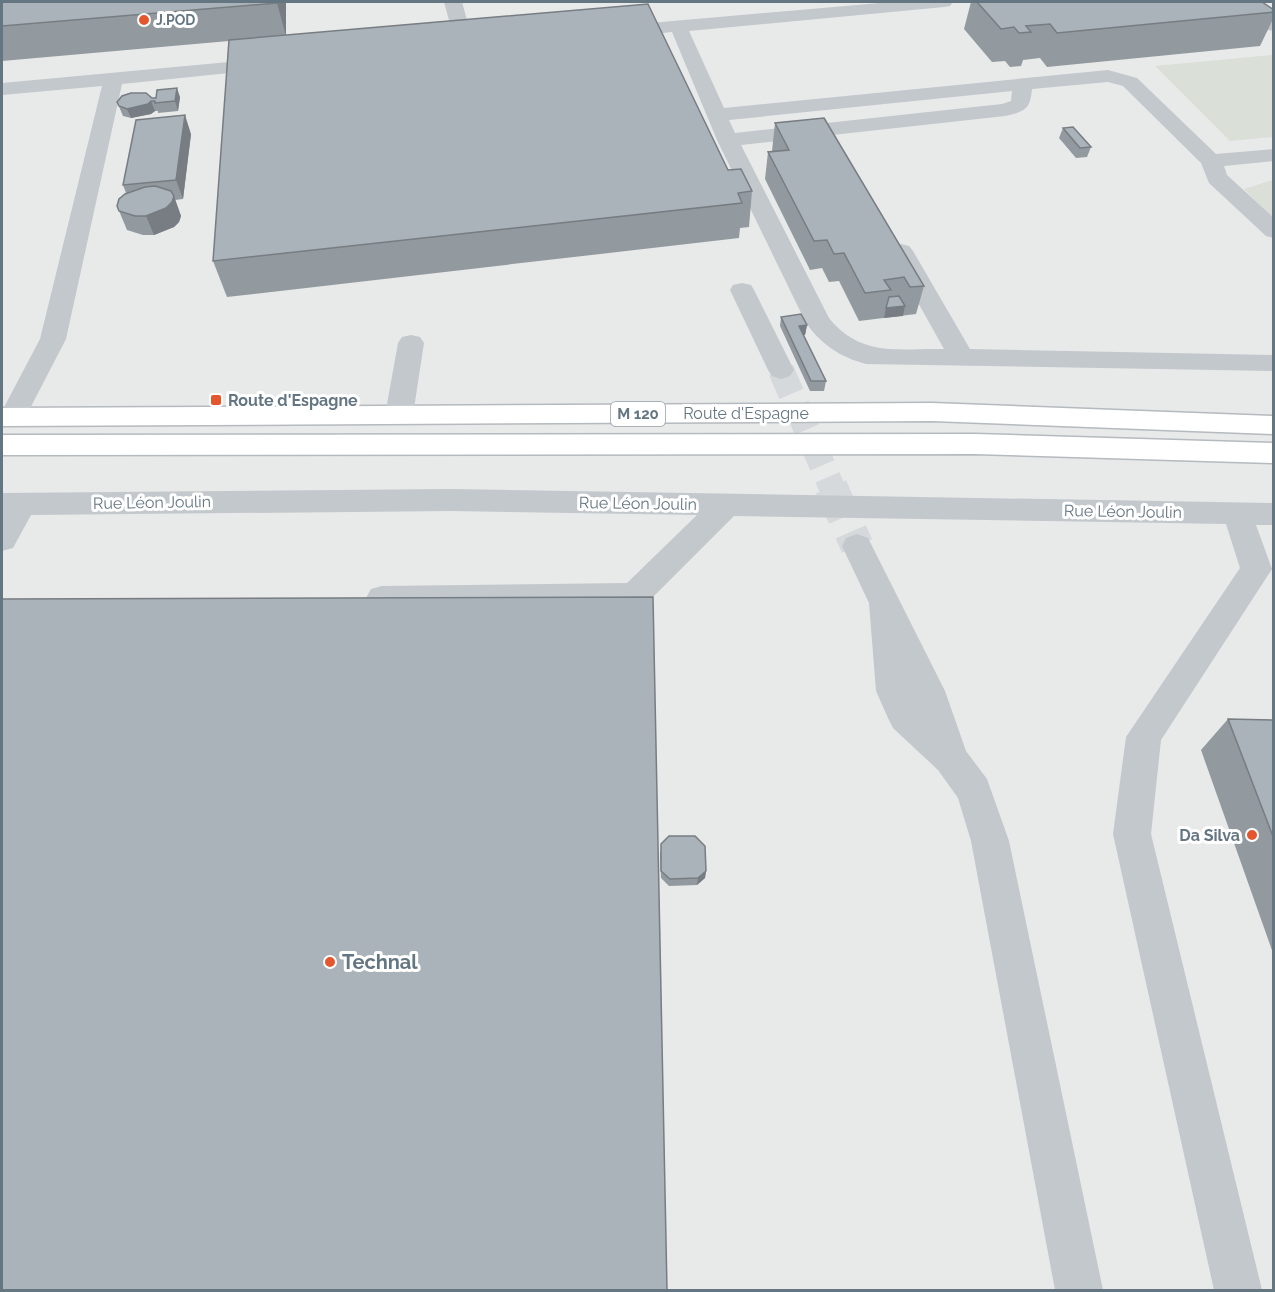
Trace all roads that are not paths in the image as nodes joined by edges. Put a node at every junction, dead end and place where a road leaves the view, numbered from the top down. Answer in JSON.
{"nodes":[{"id":1,"x":453,"y":2,"type":"edge"},
{"id":2,"x":944,"y":2,"type":"edge"},
{"id":3,"x":1242,"y":2,"type":"edge"},
{"id":4,"x":873,"y":4,"type":"edge"},
{"id":5,"x":1271,"y":21,"type":"edge"},
{"id":6,"x":678,"y":26,"type":"junction"},
{"id":7,"x":595,"y":34,"type":"edge"},
{"id":8,"x":488,"y":44,"type":"edge"},
{"id":9,"x":465,"y":46,"type":"junction"},
{"id":10,"x":441,"y":48,"type":"edge"},
{"id":11,"x":289,"y":63,"type":"edge"},
{"id":12,"x":113,"y":79,"type":"junction"},
{"id":13,"x":1023,"y":85,"type":"junction"},
{"id":14,"x":2,"y":89,"type":"edge"},
{"id":15,"x":717,"y":116,"type":"junction"},
{"id":16,"x":728,"y":140,"type":"junction"},
{"id":17,"x":1274,"y":155,"type":"edge"},
{"id":18,"x":1211,"y":161,"type":"junction"},
{"id":19,"x":889,"y":230,"type":"edge"},
{"id":20,"x":1274,"y":231,"type":"edge"},
{"id":21,"x":742,"y":290,"type":"dead end"},
{"id":22,"x":411,"y":343,"type":"dead end"},
{"id":23,"x":961,"y":356,"type":"junction"},
{"id":24,"x":1274,"y":363,"type":"edge"},
{"id":25,"x":781,"y":370,"type":"tunnel mouth"},
{"id":26,"x":399,"y":415,"type":"junction"},
{"id":27,"x":7,"y":417,"type":"edge"},
{"id":28,"x":1274,"y":425,"type":"edge"},
{"id":29,"x":2,"y":445,"type":"edge"},
{"id":30,"x":1274,"y":453,"type":"edge"},
{"id":31,"x":12,"y":504,"type":"edge"},
{"id":32,"x":727,"y":504,"type":"junction"},
{"id":33,"x":1255,"y":514,"type":"edge"},
{"id":34,"x":2,"y":540,"type":"edge"},
{"id":35,"x":857,"y":546,"type":"tunnel mouth"},
{"id":36,"x":348,"y":599,"type":"edge"},
{"id":37,"x":1079,"y":1290,"type":"edge"},
{"id":38,"x":1238,"y":1290,"type":"edge"}],
"edges":[{"from":1,"to":9,"type":"street"},
{"from":2,"to":4,"type":"street"},
{"from":3,"to":5,"type":"street"},
{"from":4,"to":6,"type":"street"},
{"from":6,"to":7,"type":"street"},
{"from":6,"to":15,"type":"street"},
{"from":8,"to":9,"type":"street"},
{"from":9,"to":10,"type":"street"},
{"from":11,"to":12,"type":"street"},
{"from":12,"to":14,"type":"street"},
{"from":12,"to":27,"type":"street"},
{"from":13,"to":15,"type":"street"},
{"from":13,"to":16,"type":"street"},
{"from":13,"to":18,"type":"street"},
{"from":15,"to":16,"type":"street"},
{"from":16,"to":23,"type":"street"},
{"from":17,"to":18,"type":"street"},
{"from":18,"to":20,"type":"street"},
{"from":19,"to":23,"type":"street"},
{"from":21,"to":25,"type":"street"},
{"from":22,"to":26,"type":"street"},
{"from":23,"to":24,"type":"street"},
{"from":26,"to":27,"type":"main road","name":"Route d'Espagne","number":"M 120"},
{"from":26,"to":28,"type":"main road","name":"Route d'Espagne","number":"M 120"},
{"from":29,"to":30,"type":"main road","name":"Route d'Espagne","number":"M 120"},
{"from":31,"to":32,"type":"street","name":"Rue Léon Joulin"},
{"from":31,"to":34,"type":"street"},
{"from":32,"to":33,"type":"street","name":"Rue Léon Joulin"},
{"from":32,"to":36,"type":"street"},
{"from":33,"to":38,"type":"street"},
{"from":35,"to":37,"type":"street"}]}
